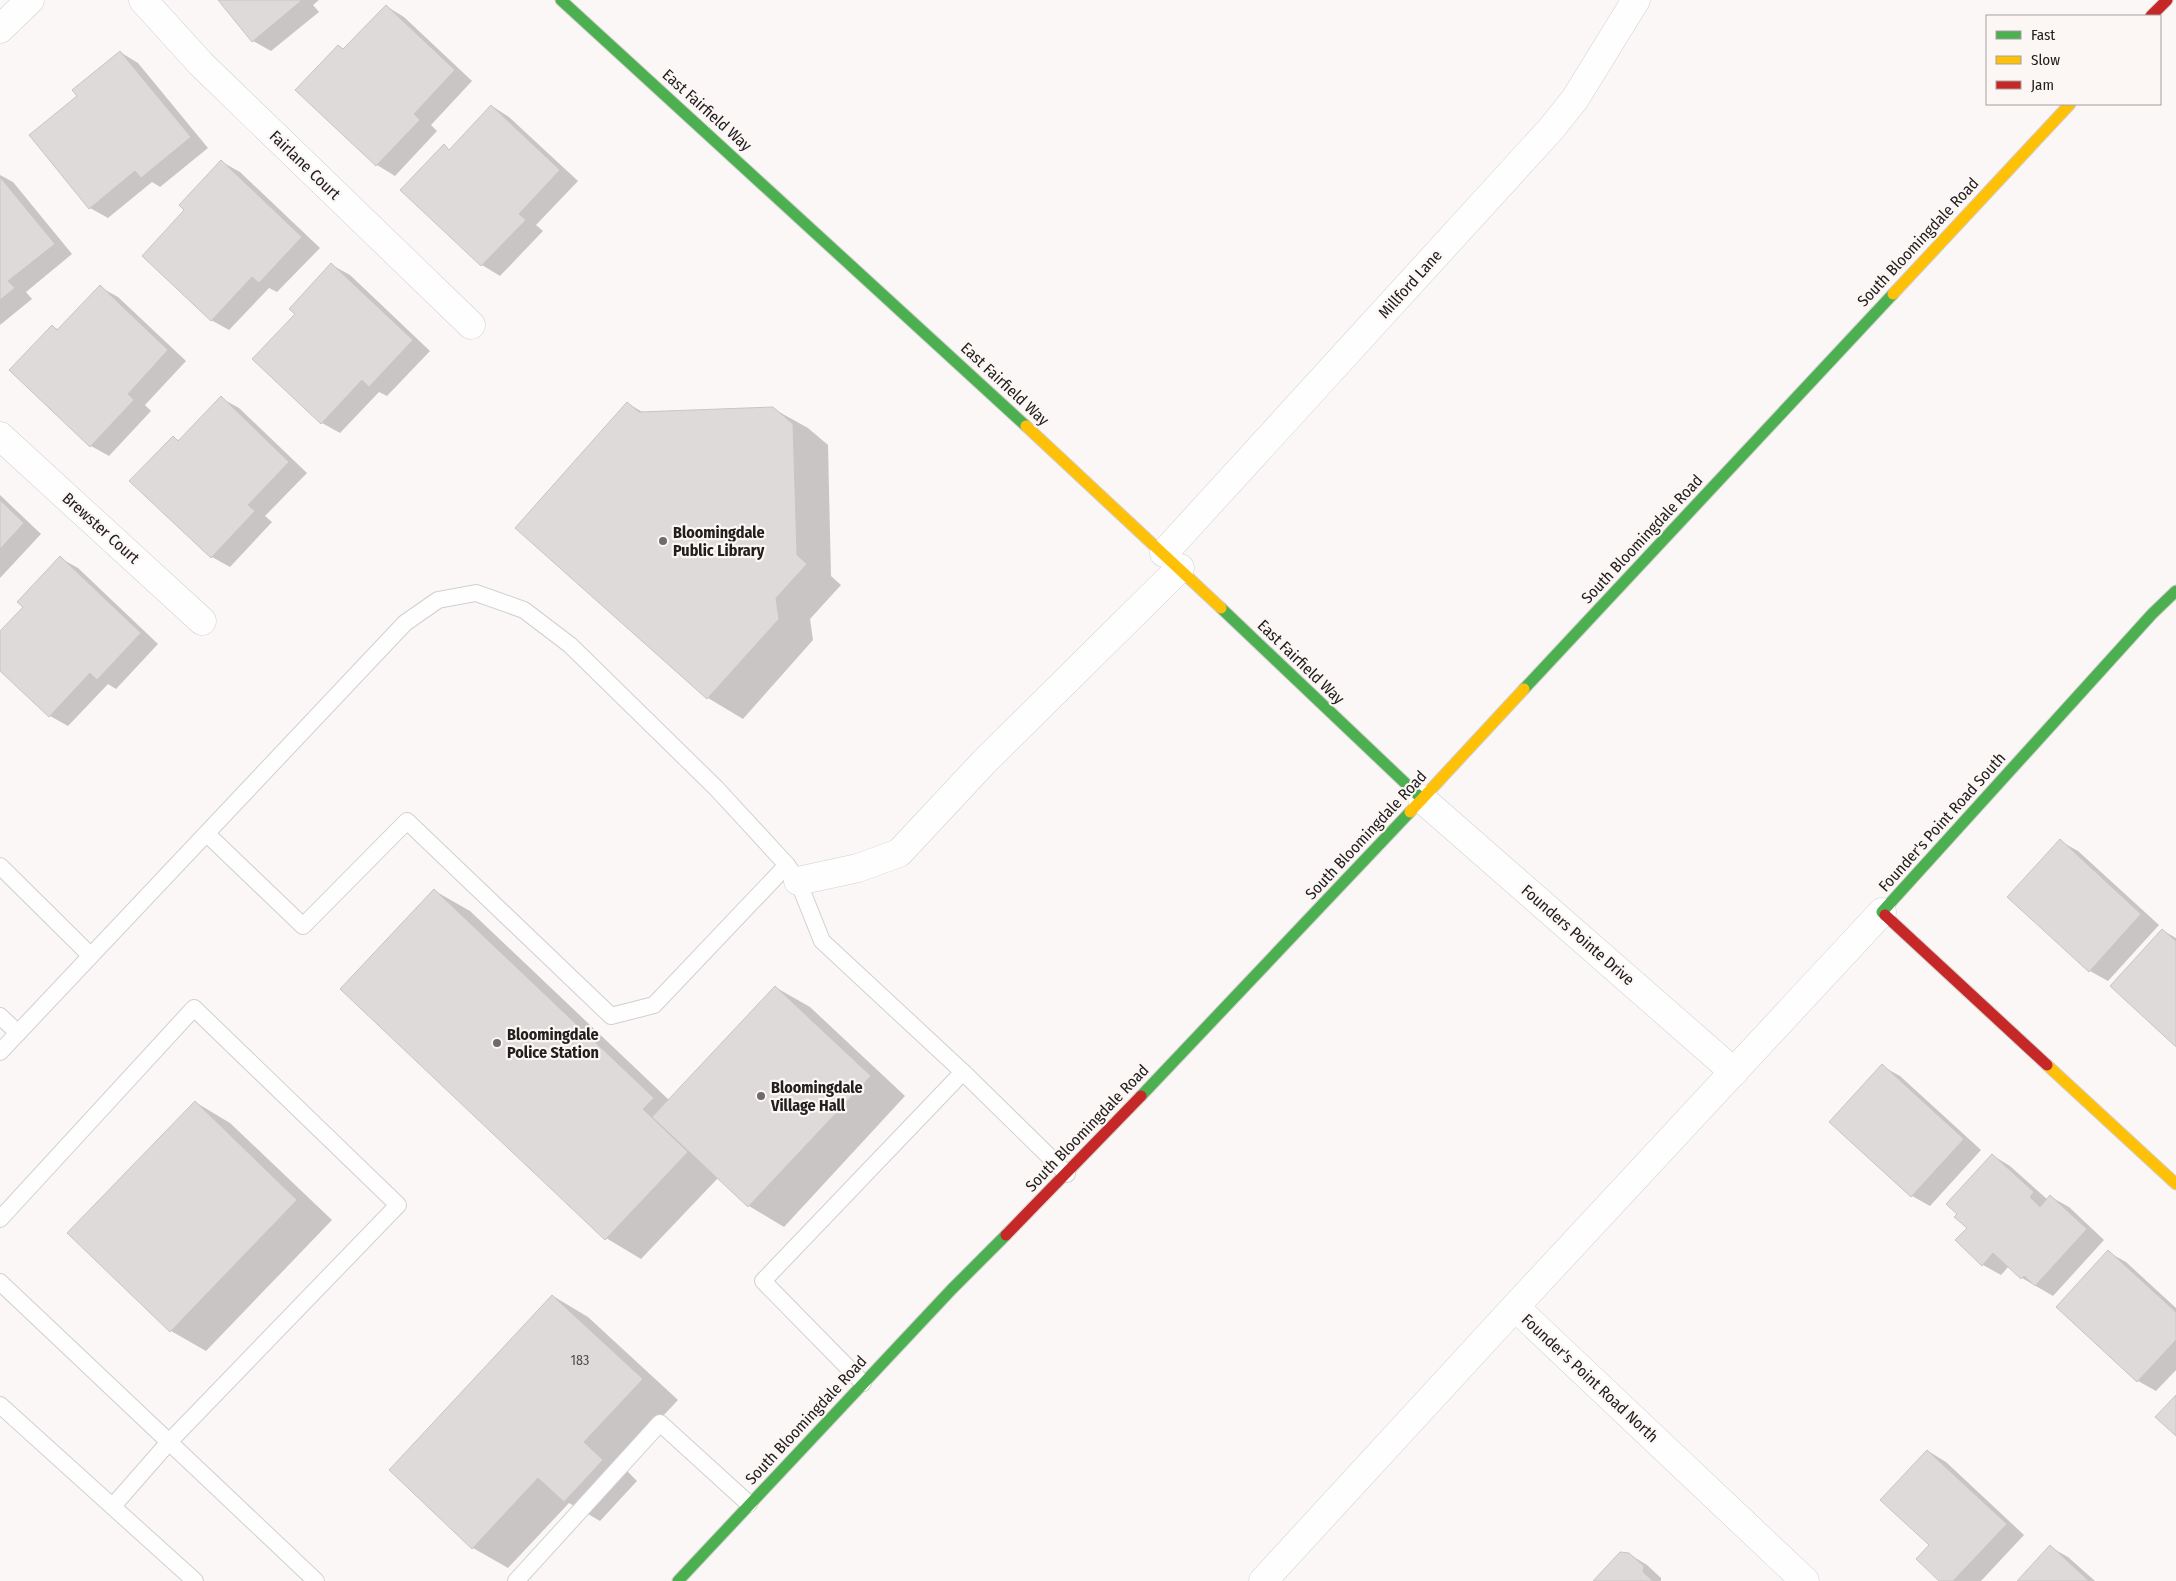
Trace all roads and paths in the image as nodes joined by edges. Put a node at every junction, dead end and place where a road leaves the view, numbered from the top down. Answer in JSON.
{"nodes":[{"id":1,"x":30,"y":0,"type":"edge"},
{"id":2,"x":143,"y":0,"type":"edge"},
{"id":3,"x":561,"y":0,"type":"edge"},
{"id":4,"x":1636,"y":0,"type":"edge"},
{"id":5,"x":2167,"y":0,"type":"edge"},
{"id":6,"x":2153,"y":15,"type":"edge"},
{"id":7,"x":0,"y":29,"type":"edge"},
{"id":8,"x":2069,"y":105,"type":"edge"},
{"id":9,"x":471,"y":325,"type":"dead end"},
{"id":10,"x":0,"y":436,"type":"edge"},
{"id":11,"x":1172,"y":560,"type":"junction"},
{"id":12,"x":2176,"y":591,"type":"edge"},
{"id":13,"x":202,"y":621,"type":"dead end"},
{"id":14,"x":1422,"y":799,"type":"junction"},
{"id":15,"x":208,"y":834,"type":"junction"},
{"id":16,"x":0,"y":866,"type":"edge"},
{"id":17,"x":792,"y":873,"type":"junction"},
{"id":18,"x":1882,"y":912,"type":"junction"},
{"id":19,"x":90,"y":954,"type":"junction"},
{"id":20,"x":0,"y":1016,"type":"edge"},
{"id":21,"x":18,"y":1033,"type":"junction"},
{"id":22,"x":0,"y":1052,"type":"edge"},
{"id":23,"x":963,"y":1072,"type":"junction"},
{"id":24,"x":1734,"y":1072,"type":"junction"},
{"id":25,"x":1067,"y":1174,"type":"junction"},
{"id":26,"x":2176,"y":1184,"type":"edge"},
{"id":27,"x":0,"y":1219,"type":"edge"},
{"id":28,"x":0,"y":1282,"type":"edge"},
{"id":29,"x":1514,"y":1307,"type":"junction"},
{"id":30,"x":863,"y":1383,"type":"junction"},
{"id":31,"x":0,"y":1405,"type":"edge"},
{"id":32,"x":169,"y":1442,"type":"junction"},
{"id":33,"x":749,"y":1504,"type":"junction"},
{"id":34,"x":113,"y":1506,"type":"junction"},
{"id":35,"x":195,"y":1581,"type":"edge"},
{"id":36,"x":316,"y":1581,"type":"edge"},
{"id":37,"x":516,"y":1581,"type":"edge"},
{"id":38,"x":678,"y":1581,"type":"edge"},
{"id":39,"x":1263,"y":1581,"type":"edge"},
{"id":40,"x":1806,"y":1581,"type":"edge"}],
"edges":[{"from":1,"to":7,"type":"street"},
{"from":2,"to":9,"type":"street","name":"Fairlane Court"},
{"from":3,"to":11,"type":"main road","name":"East Fairfield Way"},
{"from":4,"to":11,"type":"street","name":"Millford Lane"},
{"from":5,"to":6,"type":"main road"},
{"from":8,"to":14,"type":"main road","name":"South Bloomingdale Road"},
{"from":10,"to":13,"type":"street","name":"Brewster Court"},
{"from":11,"to":14,"type":"main road","name":"East Fairfield Way"},
{"from":11,"to":17,"type":"street","name":"Millford Lane"},
{"from":12,"to":18,"type":"main road","name":"Founder's Point Road South"},
{"from":14,"to":24,"type":"street","name":"Founders Pointe Drive"},
{"from":14,"to":25,"type":"main road","name":"South Bloomingdale Road"},
{"from":15,"to":17,"type":"lane"},
{"from":15,"to":17,"type":"lane"},
{"from":15,"to":19,"type":"lane"},
{"from":16,"to":19,"type":"lane"},
{"from":17,"to":23,"type":"lane"},
{"from":18,"to":24,"type":"street"},
{"from":18,"to":26,"type":"main road","name":"Founder's Point Road South"},
{"from":19,"to":21,"type":"lane"},
{"from":20,"to":21,"type":"lane"},
{"from":21,"to":22,"type":"lane"},
{"from":23,"to":25,"type":"lane"},
{"from":23,"to":30,"type":"lane"},
{"from":24,"to":29,"type":"street"},
{"from":25,"to":30,"type":"main road","name":"South Bloomingdale Road"},
{"from":27,"to":32,"type":"lane"},
{"from":28,"to":32,"type":"lane"},
{"from":29,"to":39,"type":"street","name":"Founder's Point Road North"},
{"from":29,"to":40,"type":"street","name":"Founder's Point Road North"},
{"from":30,"to":33,"type":"main road","name":"South Bloomingdale Road"},
{"from":31,"to":34,"type":"lane"},
{"from":32,"to":34,"type":"lane"},
{"from":32,"to":36,"type":"lane"},
{"from":33,"to":37,"type":"lane"},
{"from":33,"to":38,"type":"main road","name":"South Bloomingdale Road"},
{"from":34,"to":35,"type":"lane"}]}
